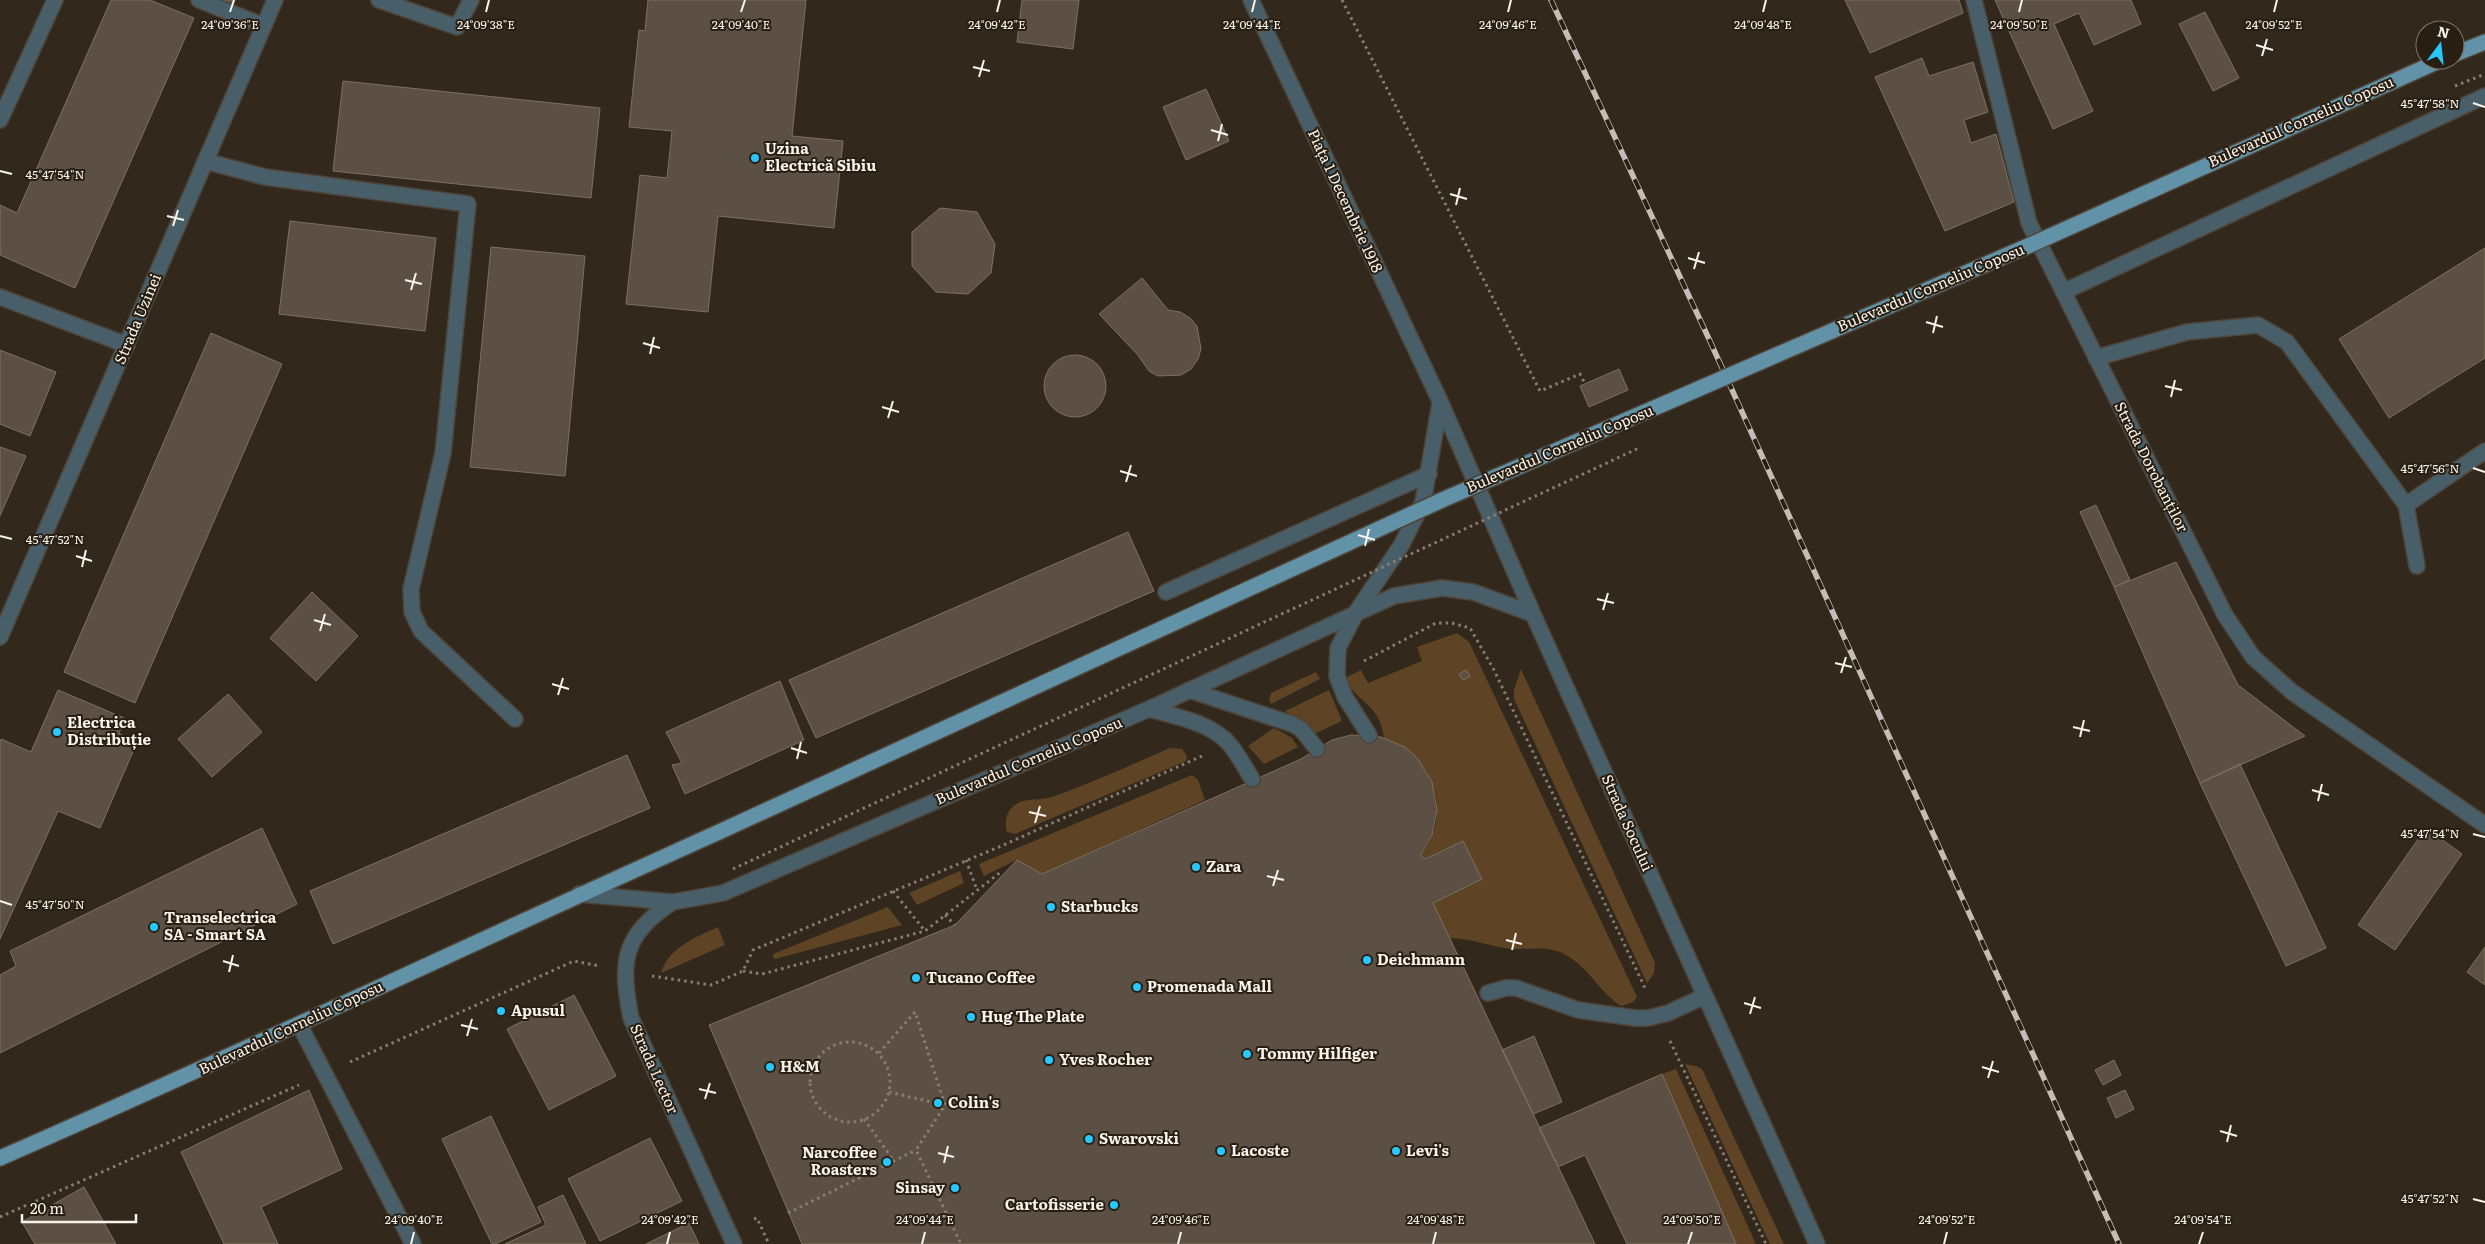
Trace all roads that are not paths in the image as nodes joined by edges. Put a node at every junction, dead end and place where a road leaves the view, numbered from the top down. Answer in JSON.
{"nodes":[{"id":1,"x":55,"y":0,"type":"edge"},
{"id":2,"x":199,"y":0,"type":"edge"},
{"id":3,"x":275,"y":0,"type":"edge"},
{"id":4,"x":379,"y":0,"type":"edge"},
{"id":5,"x":471,"y":0,"type":"edge"},
{"id":6,"x":1251,"y":0,"type":"edge"},
{"id":7,"x":1974,"y":0,"type":"edge"},
{"id":8,"x":264,"y":26,"type":"junction"},
{"id":9,"x":2485,"y":42,"type":"edge"},
{"id":10,"x":2465,"y":50,"type":"edge"},
{"id":11,"x":2419,"y":70,"type":"edge"},
{"id":12,"x":2485,"y":96,"type":"edge"},
{"id":13,"x":0,"y":120,"type":"edge"},
{"id":14,"x":205,"y":160,"type":"junction"},
{"id":15,"x":2063,"y":292,"type":"junction"},
{"id":16,"x":0,"y":297,"type":"edge"},
{"id":17,"x":127,"y":345,"type":"junction"},
{"id":18,"x":2096,"y":358,"type":"junction"},
{"id":19,"x":1440,"y":401,"type":"junction"},
{"id":20,"x":2485,"y":451,"type":"edge"},
{"id":21,"x":1429,"y":474,"type":"junction"},
{"id":22,"x":2406,"y":505,"type":"junction"},
{"id":23,"x":2417,"y":566,"type":"dead end"},
{"id":24,"x":1166,"y":592,"type":"dead end"},
{"id":25,"x":1357,"y":611,"type":"junction"},
{"id":26,"x":1533,"y":614,"type":"junction"},
{"id":27,"x":0,"y":637,"type":"edge"},
{"id":28,"x":1189,"y":690,"type":"junction"},
{"id":29,"x":1149,"y":709,"type":"junction"},
{"id":30,"x":515,"y":719,"type":"dead end"},
{"id":31,"x":1369,"y":735,"type":"dead end"},
{"id":32,"x":1317,"y":749,"type":"dead end"},
{"id":33,"x":1252,"y":779,"type":"dead end"},
{"id":34,"x":2485,"y":825,"type":"edge"},
{"id":35,"x":579,"y":894,"type":"junction"},
{"id":36,"x":673,"y":902,"type":"junction"},
{"id":37,"x":1488,"y":993,"type":"dead end"},
{"id":38,"x":1705,"y":996,"type":"junction"},
{"id":39,"x":299,"y":1024,"type":"junction"},
{"id":40,"x":0,"y":1158,"type":"edge"},
{"id":41,"x":413,"y":1244,"type":"edge"},
{"id":42,"x":734,"y":1244,"type":"edge"},
{"id":43,"x":1817,"y":1244,"type":"edge"}],
"edges":[{"from":1,"to":13,"type":"street"},
{"from":2,"to":8,"type":"street"},
{"from":3,"to":8,"type":"street","name":"Strada Uzinei"},
{"from":4,"to":5,"type":"street"},
{"from":6,"to":19,"type":"street","name":"Piața 1 Decembrie 1918"},
{"from":7,"to":15,"type":"street","name":"Strada Dorobanților"},
{"from":8,"to":14,"type":"street","name":"Strada Uzinei"},
{"from":9,"to":10,"type":"main road"},
{"from":11,"to":35,"type":"main road","name":"Bulevardul Corneliu Coposu","bridge":true},
{"from":12,"to":15,"type":"street"},
{"from":14,"to":17,"type":"street","name":"Strada Uzinei"},
{"from":14,"to":30,"type":"street"},
{"from":15,"to":18,"type":"street","name":"Strada Dorobanților"},
{"from":16,"to":17,"type":"street"},
{"from":17,"to":27,"type":"street","name":"Strada Uzinei"},
{"from":18,"to":22,"type":"street"},
{"from":18,"to":34,"type":"street","name":"Strada Dorobanților"},
{"from":19,"to":21,"type":"street"},
{"from":19,"to":26,"type":"street","name":"Strada Socului"},
{"from":20,"to":22,"type":"street"},
{"from":21,"to":24,"type":"street"},
{"from":21,"to":25,"type":"street"},
{"from":22,"to":23,"type":"street"},
{"from":25,"to":26,"type":"street","name":"Bulevardul Corneliu Coposu"},
{"from":25,"to":28,"type":"street","name":"Bulevardul Corneliu Coposu"},
{"from":25,"to":31,"type":"street"},
{"from":26,"to":38,"type":"street","name":"Strada Socului"},
{"from":28,"to":29,"type":"street","name":"Bulevardul Corneliu Coposu"},
{"from":28,"to":32,"type":"street"},
{"from":29,"to":33,"type":"street"},
{"from":29,"to":36,"type":"street","name":"Bulevardul Corneliu Coposu"},
{"from":35,"to":36,"type":"street","name":"Bulevardul Corneliu Coposu"},
{"from":35,"to":39,"type":"main road","name":"Bulevardul Corneliu Coposu"},
{"from":36,"to":42,"type":"street","name":"Strada Lector"},
{"from":37,"to":38,"type":"street"},
{"from":38,"to":43,"type":"street","name":"Strada Socului"},
{"from":39,"to":40,"type":"main road","name":"Bulevardul Corneliu Coposu"},
{"from":39,"to":41,"type":"street"}]}
